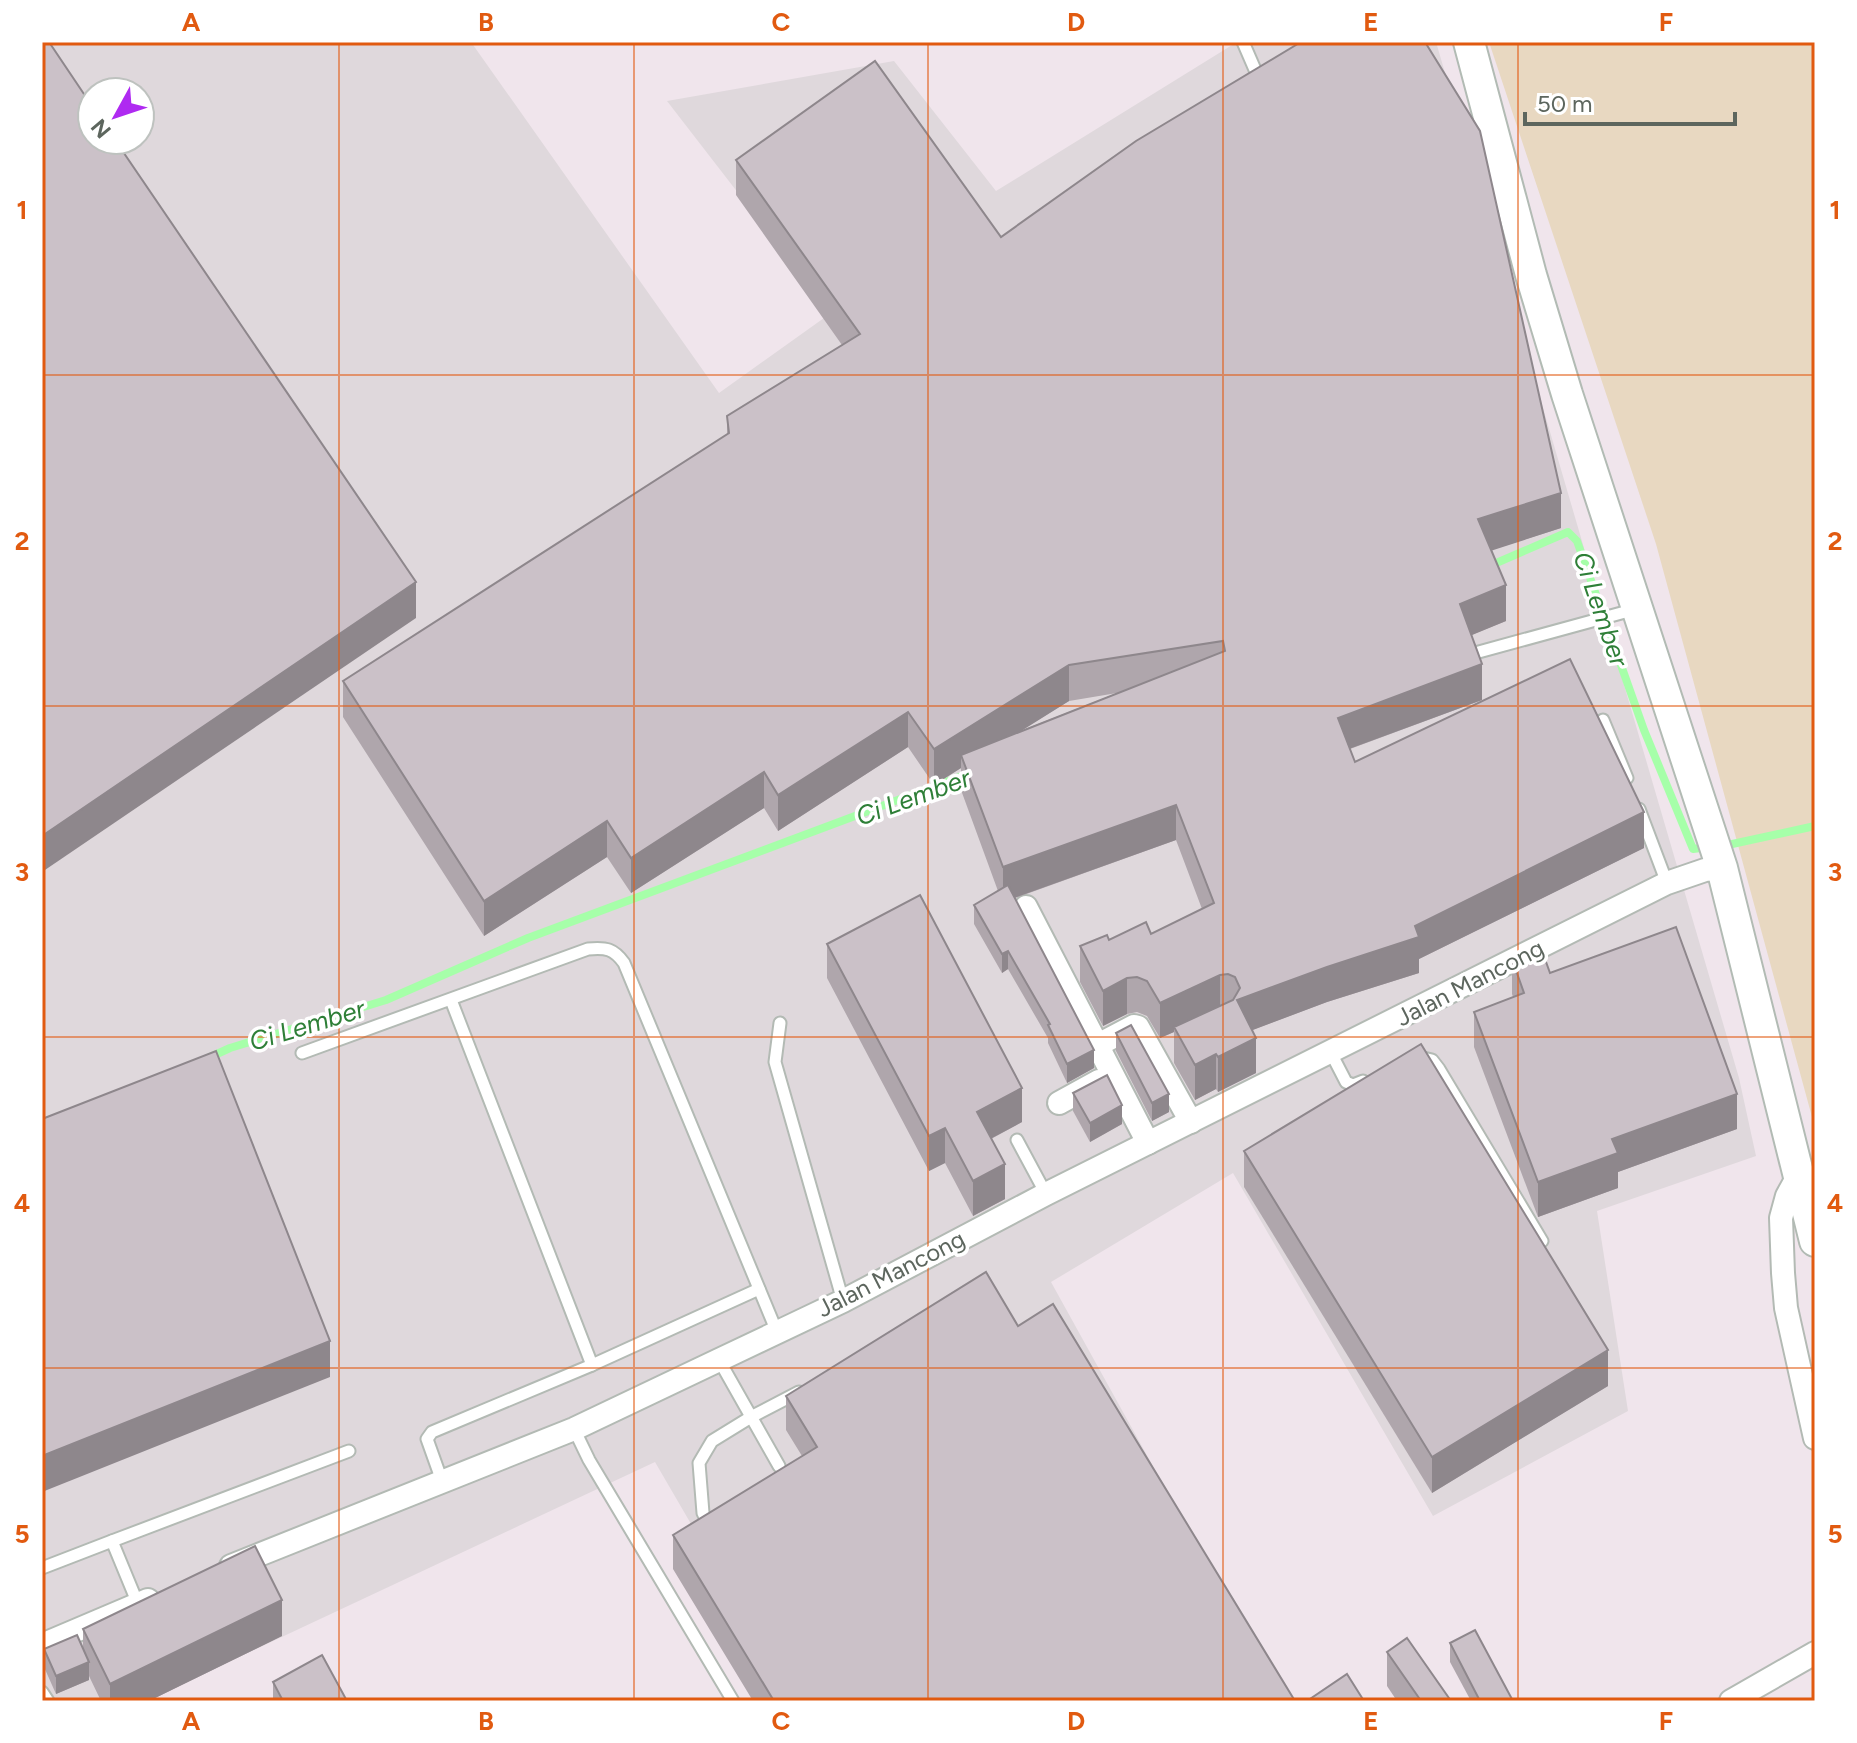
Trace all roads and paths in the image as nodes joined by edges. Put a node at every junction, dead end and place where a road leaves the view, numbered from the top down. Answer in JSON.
{"nodes":[{"id":1,"x":1243,"y":42,"type":"edge"},
{"id":2,"x":1469,"y":42,"type":"edge"},
{"id":3,"x":1256,"y":72,"type":"edge"},
{"id":4,"x":1629,"y":611,"type":"junction"},
{"id":5,"x":1475,"y":653,"type":"edge"},
{"id":6,"x":1603,"y":720,"type":"edge"},
{"id":7,"x":1714,"y":858,"type":"junction"},
{"id":8,"x":1672,"y":881,"type":"junction"},
{"id":9,"x":1026,"y":907,"type":"dead end"},
{"id":10,"x":451,"y":1000,"type":"junction"},
{"id":11,"x":780,"y":1023,"type":"dead end"},
{"id":12,"x":1096,"y":1046,"type":"junction"},
{"id":13,"x":302,"y":1053,"type":"dead end"},
{"id":14,"x":1331,"y":1053,"type":"junction"},
{"id":15,"x":1408,"y":1062,"type":"edge"},
{"id":16,"x":1380,"y":1074,"type":"edge"},
{"id":17,"x":1111,"y":1075,"type":"junction"},
{"id":18,"x":1059,"y":1103,"type":"dead end"},
{"id":19,"x":1191,"y":1122,"type":"junction"},
{"id":20,"x":1017,"y":1140,"type":"dead end"},
{"id":21,"x":1148,"y":1143,"type":"junction"},
{"id":22,"x":1798,"y":1176,"type":"junction"},
{"id":23,"x":1046,"y":1194,"type":"junction"},
{"id":24,"x":1542,"y":1241,"type":"edge"},
{"id":25,"x":1815,"y":1241,"type":"edge"},
{"id":26,"x":759,"y":1289,"type":"junction"},
{"id":27,"x":843,"y":1301,"type":"junction"},
{"id":28,"x":777,"y":1332,"type":"junction"},
{"id":29,"x":719,"y":1360,"type":"junction"},
{"id":30,"x":592,"y":1365,"type":"junction"},
{"id":31,"x":807,"y":1388,"type":"edge"},
{"id":32,"x":751,"y":1417,"type":"junction"},
{"id":33,"x":574,"y":1429,"type":"junction"},
{"id":34,"x":1815,"y":1438,"type":"edge"},
{"id":35,"x":349,"y":1451,"type":"dead end"},
{"id":36,"x":779,"y":1466,"type":"edge"},
{"id":37,"x":442,"y":1481,"type":"junction"},
{"id":38,"x":710,"y":1527,"type":"edge"},
{"id":39,"x":112,"y":1541,"type":"junction"},
{"id":40,"x":42,"y":1568,"type":"edge"},
{"id":41,"x":207,"y":1576,"type":"edge"},
{"id":42,"x":165,"y":1593,"type":"edge"},
{"id":43,"x":138,"y":1604,"type":"junction"},
{"id":44,"x":42,"y":1645,"type":"edge"},
{"id":45,"x":1815,"y":1653,"type":"edge"},
{"id":46,"x":42,"y":1692,"type":"edge"},
{"id":47,"x":48,"y":1701,"type":"edge"},
{"id":48,"x":733,"y":1701,"type":"edge"},
{"id":49,"x":1731,"y":1701,"type":"edge"}],
"edges":[{"from":1,"to":3,"type":"lane"},
{"from":2,"to":4,"type":"street"},
{"from":4,"to":5,"type":"lane"},
{"from":4,"to":7,"type":"street"},
{"from":6,"to":8,"type":"lane"},
{"from":7,"to":8,"type":"street","name":"Jalan Mancong"},
{"from":7,"to":22,"type":"street"},
{"from":8,"to":14,"type":"street","name":"Jalan Mancong"},
{"from":9,"to":12,"type":"street"},
{"from":10,"to":13,"type":"lane"},
{"from":10,"to":26,"type":"lane"},
{"from":10,"to":30,"type":"lane"},
{"from":11,"to":27,"type":"lane"},
{"from":12,"to":17,"type":"street"},
{"from":12,"to":19,"type":"street"},
{"from":14,"to":16,"type":"lane"},
{"from":14,"to":19,"type":"street","name":"Jalan Mancong"},
{"from":15,"to":24,"type":"lane"},
{"from":17,"to":18,"type":"street"},
{"from":17,"to":21,"type":"street"},
{"from":19,"to":21,"type":"street","name":"Jalan Mancong"},
{"from":20,"to":23,"type":"lane"},
{"from":21,"to":23,"type":"street","name":"Jalan Mancong"},
{"from":22,"to":25,"type":"street"},
{"from":22,"to":34,"type":"street"},
{"from":23,"to":27,"type":"street","name":"Jalan Mancong"},
{"from":26,"to":28,"type":"lane"},
{"from":26,"to":30,"type":"lane"},
{"from":27,"to":28,"type":"street","name":"Jalan Mancong"},
{"from":28,"to":29,"type":"street","name":"Jalan Mancong"},
{"from":29,"to":32,"type":"lane"},
{"from":29,"to":33,"type":"street","name":"Jalan Mancong"},
{"from":30,"to":37,"type":"lane"},
{"from":31,"to":32,"type":"lane"},
{"from":32,"to":36,"type":"lane"},
{"from":32,"to":38,"type":"lane"},
{"from":33,"to":37,"type":"street","name":"Jalan Mancong"},
{"from":33,"to":48,"type":"lane"},
{"from":35,"to":39,"type":"lane"},
{"from":37,"to":41,"type":"street","name":"Jalan Mancong"},
{"from":39,"to":40,"type":"lane"},
{"from":39,"to":43,"type":"lane"},
{"from":42,"to":43,"type":"street"},
{"from":43,"to":44,"type":"street"},
{"from":45,"to":49,"type":"street"},
{"from":46,"to":47,"type":"lane"}]}
